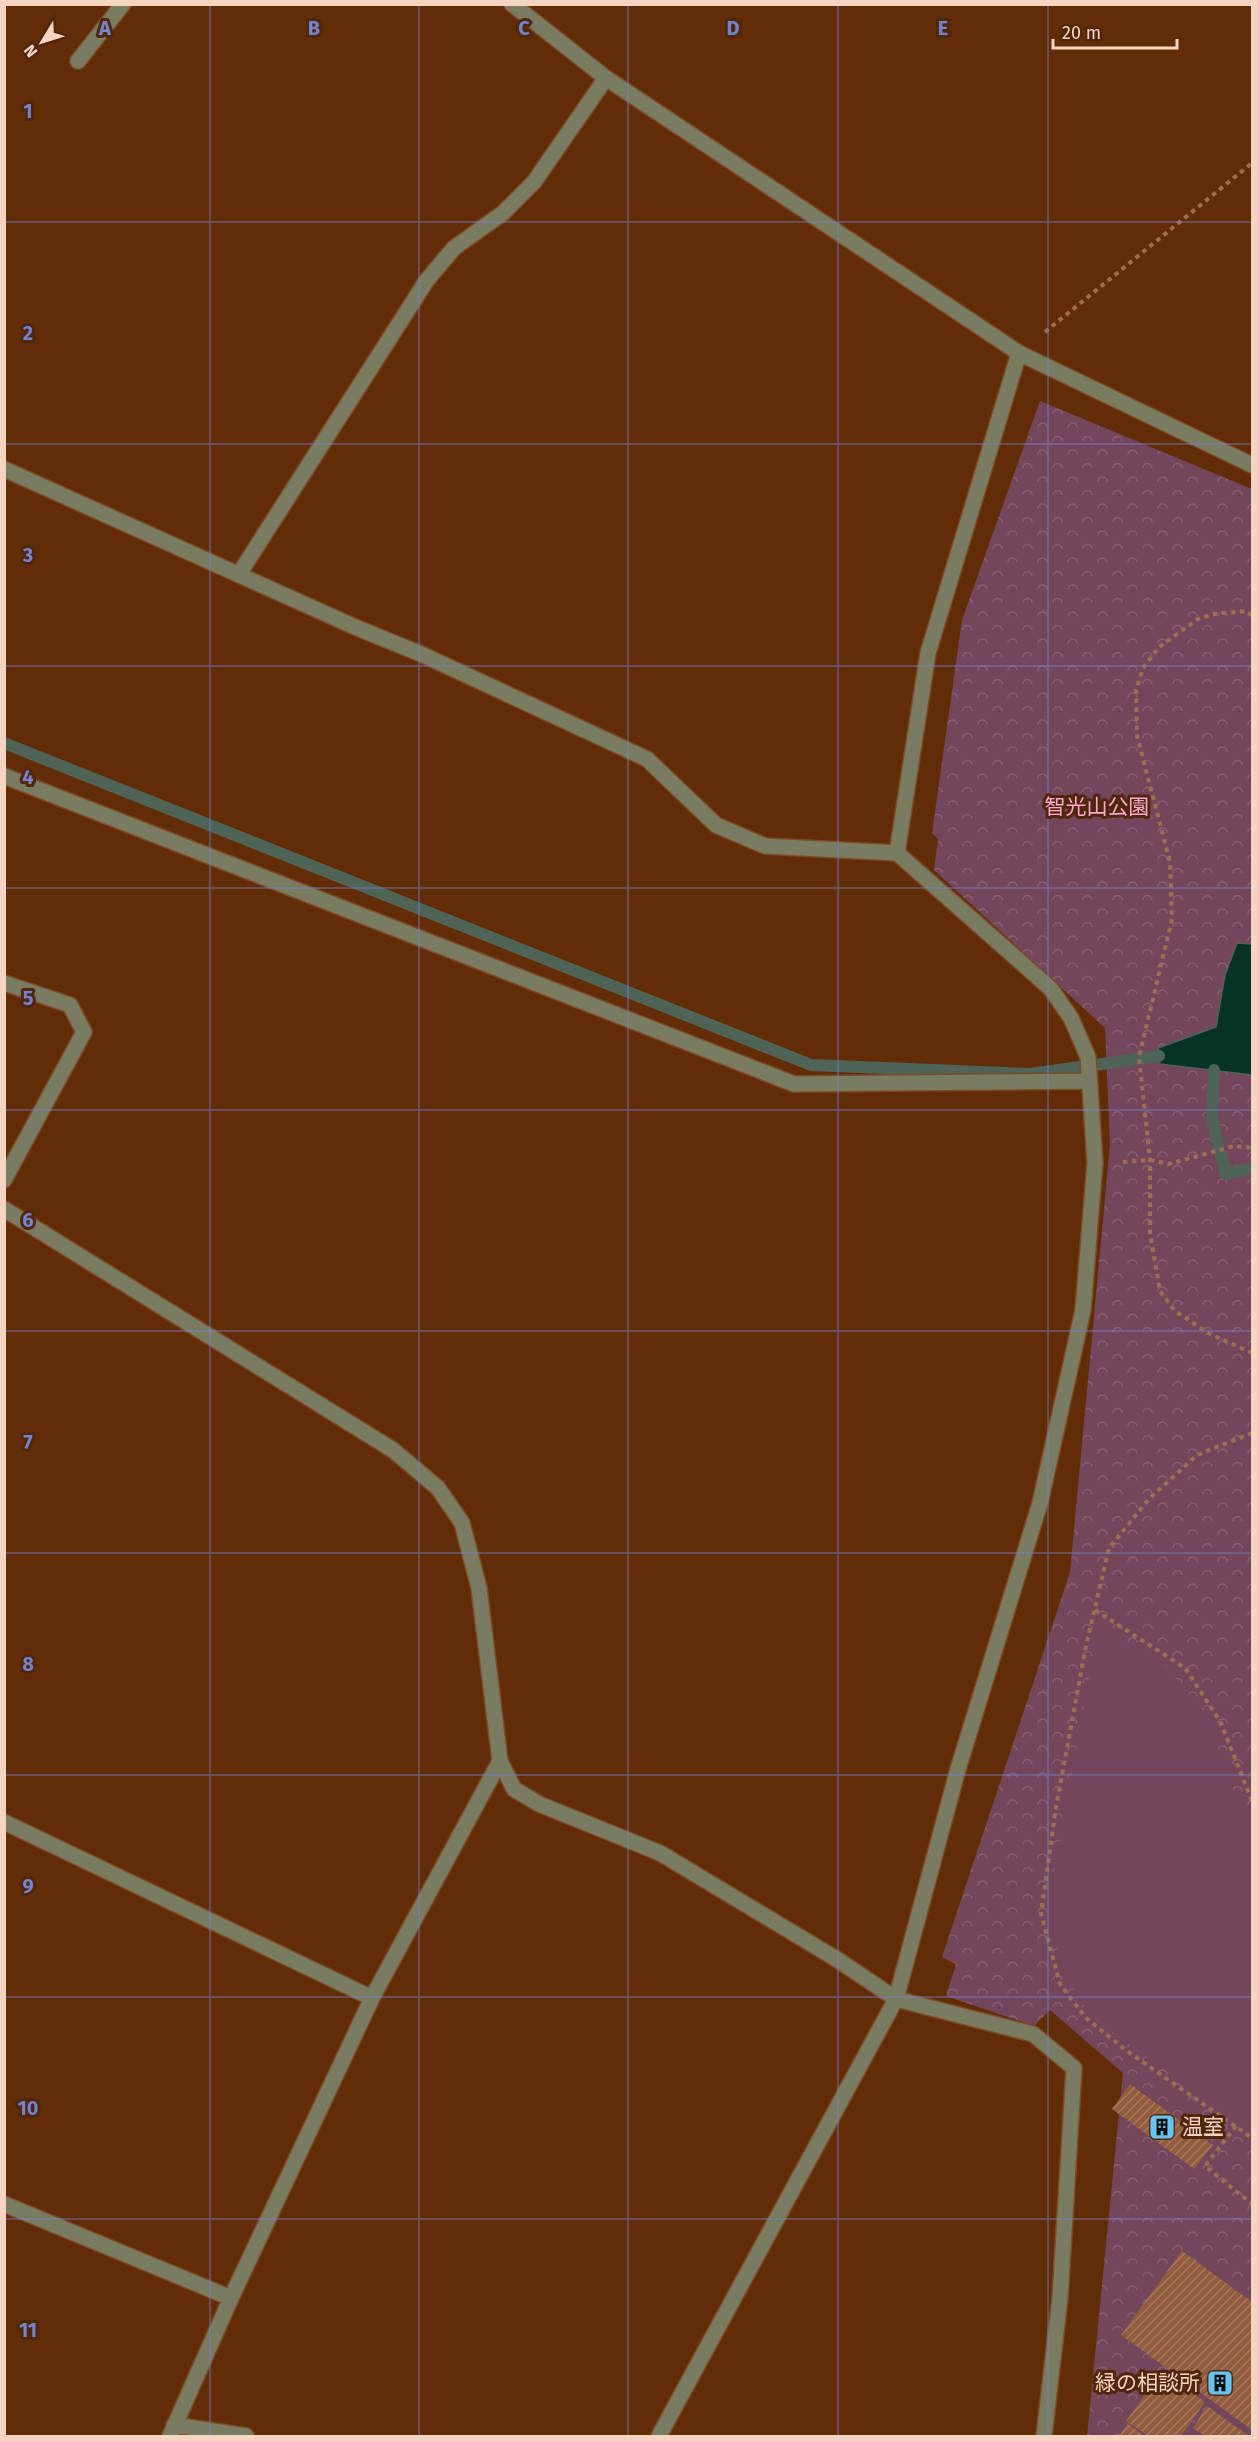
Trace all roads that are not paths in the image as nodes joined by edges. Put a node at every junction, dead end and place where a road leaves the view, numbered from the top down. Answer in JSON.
{"nodes":[{"id":1,"x":123,"y":4,"type":"edge"},
{"id":2,"x":512,"y":4,"type":"edge"},
{"id":3,"x":78,"y":61,"type":"dead end"},
{"id":4,"x":606,"y":78,"type":"junction"},
{"id":5,"x":1019,"y":353,"type":"junction"},
{"id":6,"x":1252,"y":465,"type":"edge"},
{"id":7,"x":4,"y":469,"type":"edge"},
{"id":8,"x":240,"y":574,"type":"junction"},
{"id":9,"x":4,"y":776,"type":"edge"},
{"id":10,"x":897,"y":853,"type":"junction"},
{"id":11,"x":4,"y":983,"type":"edge"},
{"id":12,"x":1089,"y":1081,"type":"junction"},
{"id":13,"x":4,"y":1180,"type":"edge"},
{"id":14,"x":4,"y":1209,"type":"edge"},
{"id":15,"x":500,"y":1761,"type":"junction"},
{"id":16,"x":4,"y":1822,"type":"edge"},
{"id":17,"x":372,"y":1998,"type":"junction"},
{"id":18,"x":896,"y":1999,"type":"junction"},
{"id":19,"x":4,"y":2204,"type":"edge"},
{"id":20,"x":231,"y":2298,"type":"junction"},
{"id":21,"x":172,"y":2431,"type":"edge"},
{"id":22,"x":246,"y":2436,"type":"edge"},
{"id":23,"x":659,"y":2436,"type":"edge"},
{"id":24,"x":1044,"y":2436,"type":"edge"}],
"edges":[{"from":1,"to":3,"type":"street"},
{"from":2,"to":4,"type":"street"},
{"from":4,"to":5,"type":"street"},
{"from":4,"to":8,"type":"street"},
{"from":5,"to":6,"type":"street"},
{"from":5,"to":10,"type":"street"},
{"from":7,"to":8,"type":"street"},
{"from":8,"to":10,"type":"street"},
{"from":9,"to":12,"type":"street"},
{"from":10,"to":12,"type":"street"},
{"from":11,"to":13,"type":"street"},
{"from":12,"to":18,"type":"street"},
{"from":14,"to":15,"type":"street"},
{"from":15,"to":17,"type":"street"},
{"from":15,"to":18,"type":"street"},
{"from":16,"to":17,"type":"street"},
{"from":17,"to":20,"type":"street"},
{"from":18,"to":23,"type":"street"},
{"from":18,"to":24,"type":"street"},
{"from":19,"to":20,"type":"street"},
{"from":20,"to":21,"type":"street"},
{"from":21,"to":22,"type":"street"}]}
